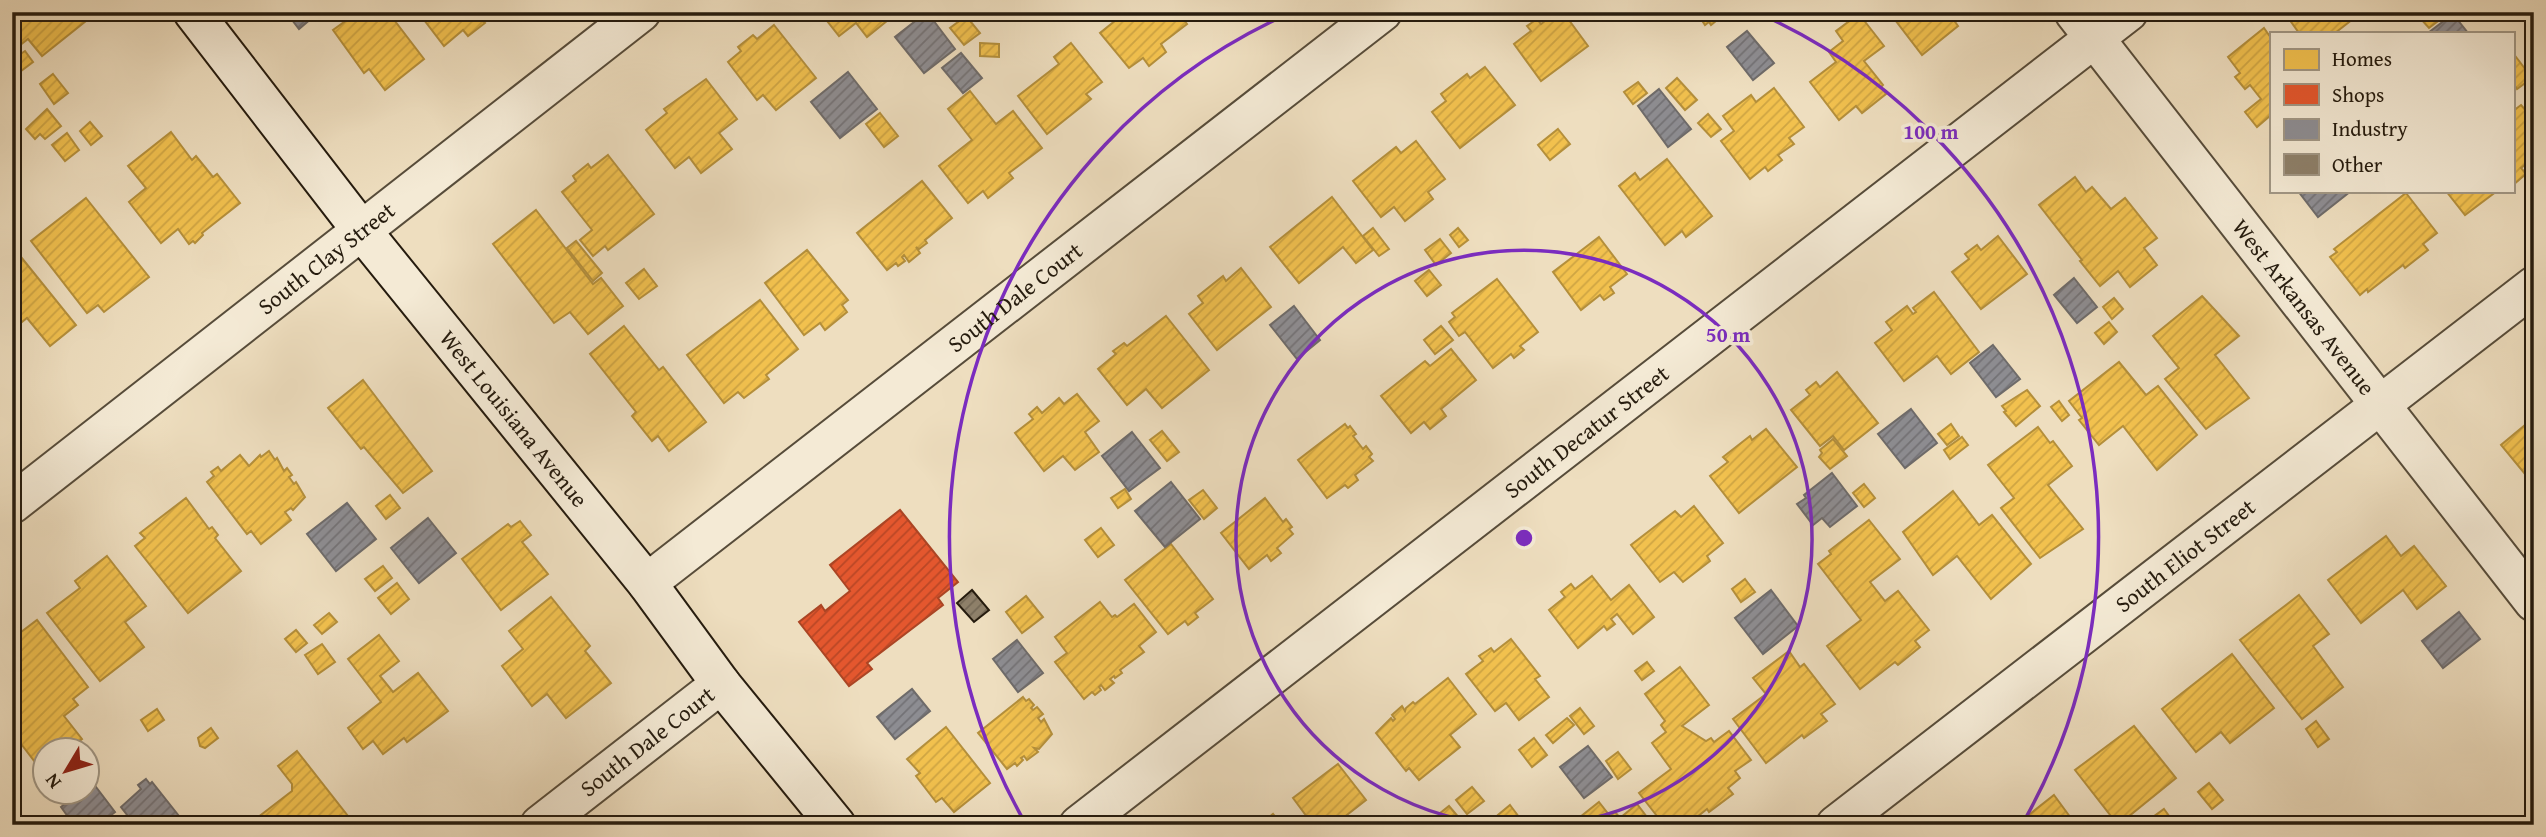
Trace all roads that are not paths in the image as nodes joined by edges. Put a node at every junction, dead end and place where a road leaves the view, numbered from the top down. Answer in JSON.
{"nodes":[{"id":1,"x":194,"y":12,"type":"edge"},
{"id":2,"x":641,"y":12,"type":"edge"},
{"id":3,"x":1382,"y":12,"type":"edge"},
{"id":4,"x":2128,"y":12,"type":"edge"},
{"id":5,"x":2084,"y":25,"type":"edge"},
{"id":6,"x":362,"y":231,"type":"junction"},
{"id":7,"x":2534,"y":286,"type":"edge"},
{"id":8,"x":2381,"y":405,"type":"junction"},
{"id":9,"x":12,"y":504,"type":"edge"},
{"id":10,"x":647,"y":583,"type":"junction"},
{"id":11,"x":2534,"y":602,"type":"edge"},
{"id":12,"x":721,"y":684,"type":"junction"},
{"id":13,"x":540,"y":825,"type":"edge"},
{"id":14,"x":835,"y":825,"type":"edge"},
{"id":15,"x":1079,"y":825,"type":"edge"},
{"id":16,"x":1836,"y":825,"type":"edge"}],
"edges":[{"from":1,"to":6,"type":"street","name":"West Louisiana Avenue"},
{"from":2,"to":6,"type":"street","name":"South Clay Street"},
{"from":3,"to":10,"type":"street","name":"South Dale Court"},
{"from":4,"to":5,"type":"street","name":"South Decatur Street"},
{"from":5,"to":8,"type":"street","name":"West Arkansas Avenue"},
{"from":5,"to":15,"type":"street","name":"South Decatur Street"},
{"from":6,"to":9,"type":"street","name":"South Clay Street"},
{"from":6,"to":10,"type":"street","name":"West Louisiana Avenue"},
{"from":7,"to":8,"type":"street","name":"South Eliot Street"},
{"from":8,"to":11,"type":"street","name":"West Arkansas Avenue"},
{"from":8,"to":16,"type":"street","name":"South Eliot Street"},
{"from":10,"to":12,"type":"street","name":"West Louisiana Avenue"},
{"from":12,"to":13,"type":"street","name":"South Dale Court"},
{"from":12,"to":14,"type":"street","name":"West Louisiana Avenue"}]}
